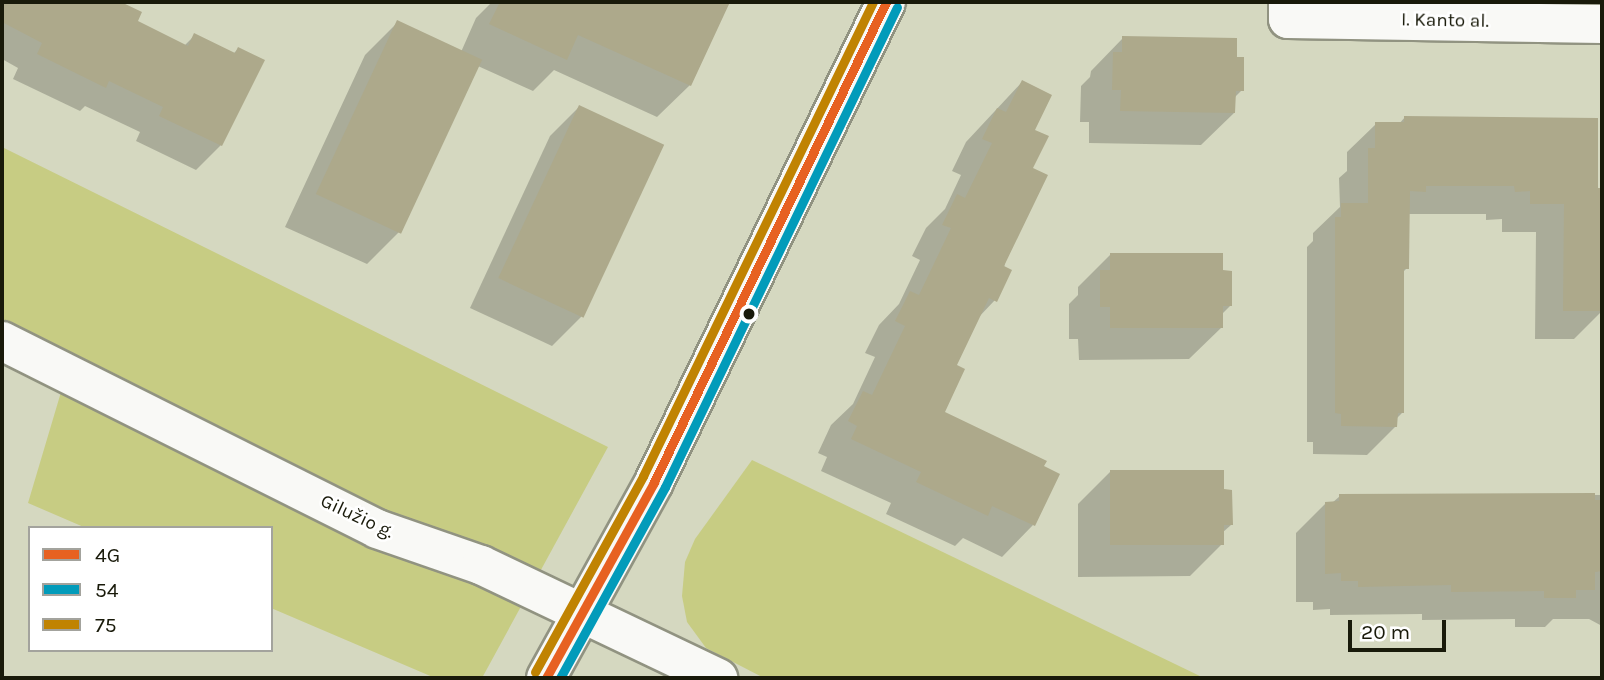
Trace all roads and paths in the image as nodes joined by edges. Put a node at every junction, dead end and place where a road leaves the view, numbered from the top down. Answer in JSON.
{"nodes":[{"id":1,"x":886,"y":2,"type":"edge"},
{"id":2,"x":1288,"y":10,"type":"edge"},
{"id":3,"x":1602,"y":24,"type":"edge"},
{"id":4,"x":2,"y":341,"type":"edge"},
{"id":5,"x":582,"y":613,"type":"junction"},
{"id":6,"x":546,"y":678,"type":"edge"},
{"id":7,"x":718,"y":678,"type":"edge"}],
"edges":[{"from":1,"to":5,"type":"street"},
{"from":2,"to":3,"type":"street","name":"I. Kanto al."},
{"from":4,"to":5,"type":"street","name":"Gilužio g."},
{"from":5,"to":6,"type":"street"},
{"from":5,"to":7,"type":"street","name":"Gilužio g."}]}
